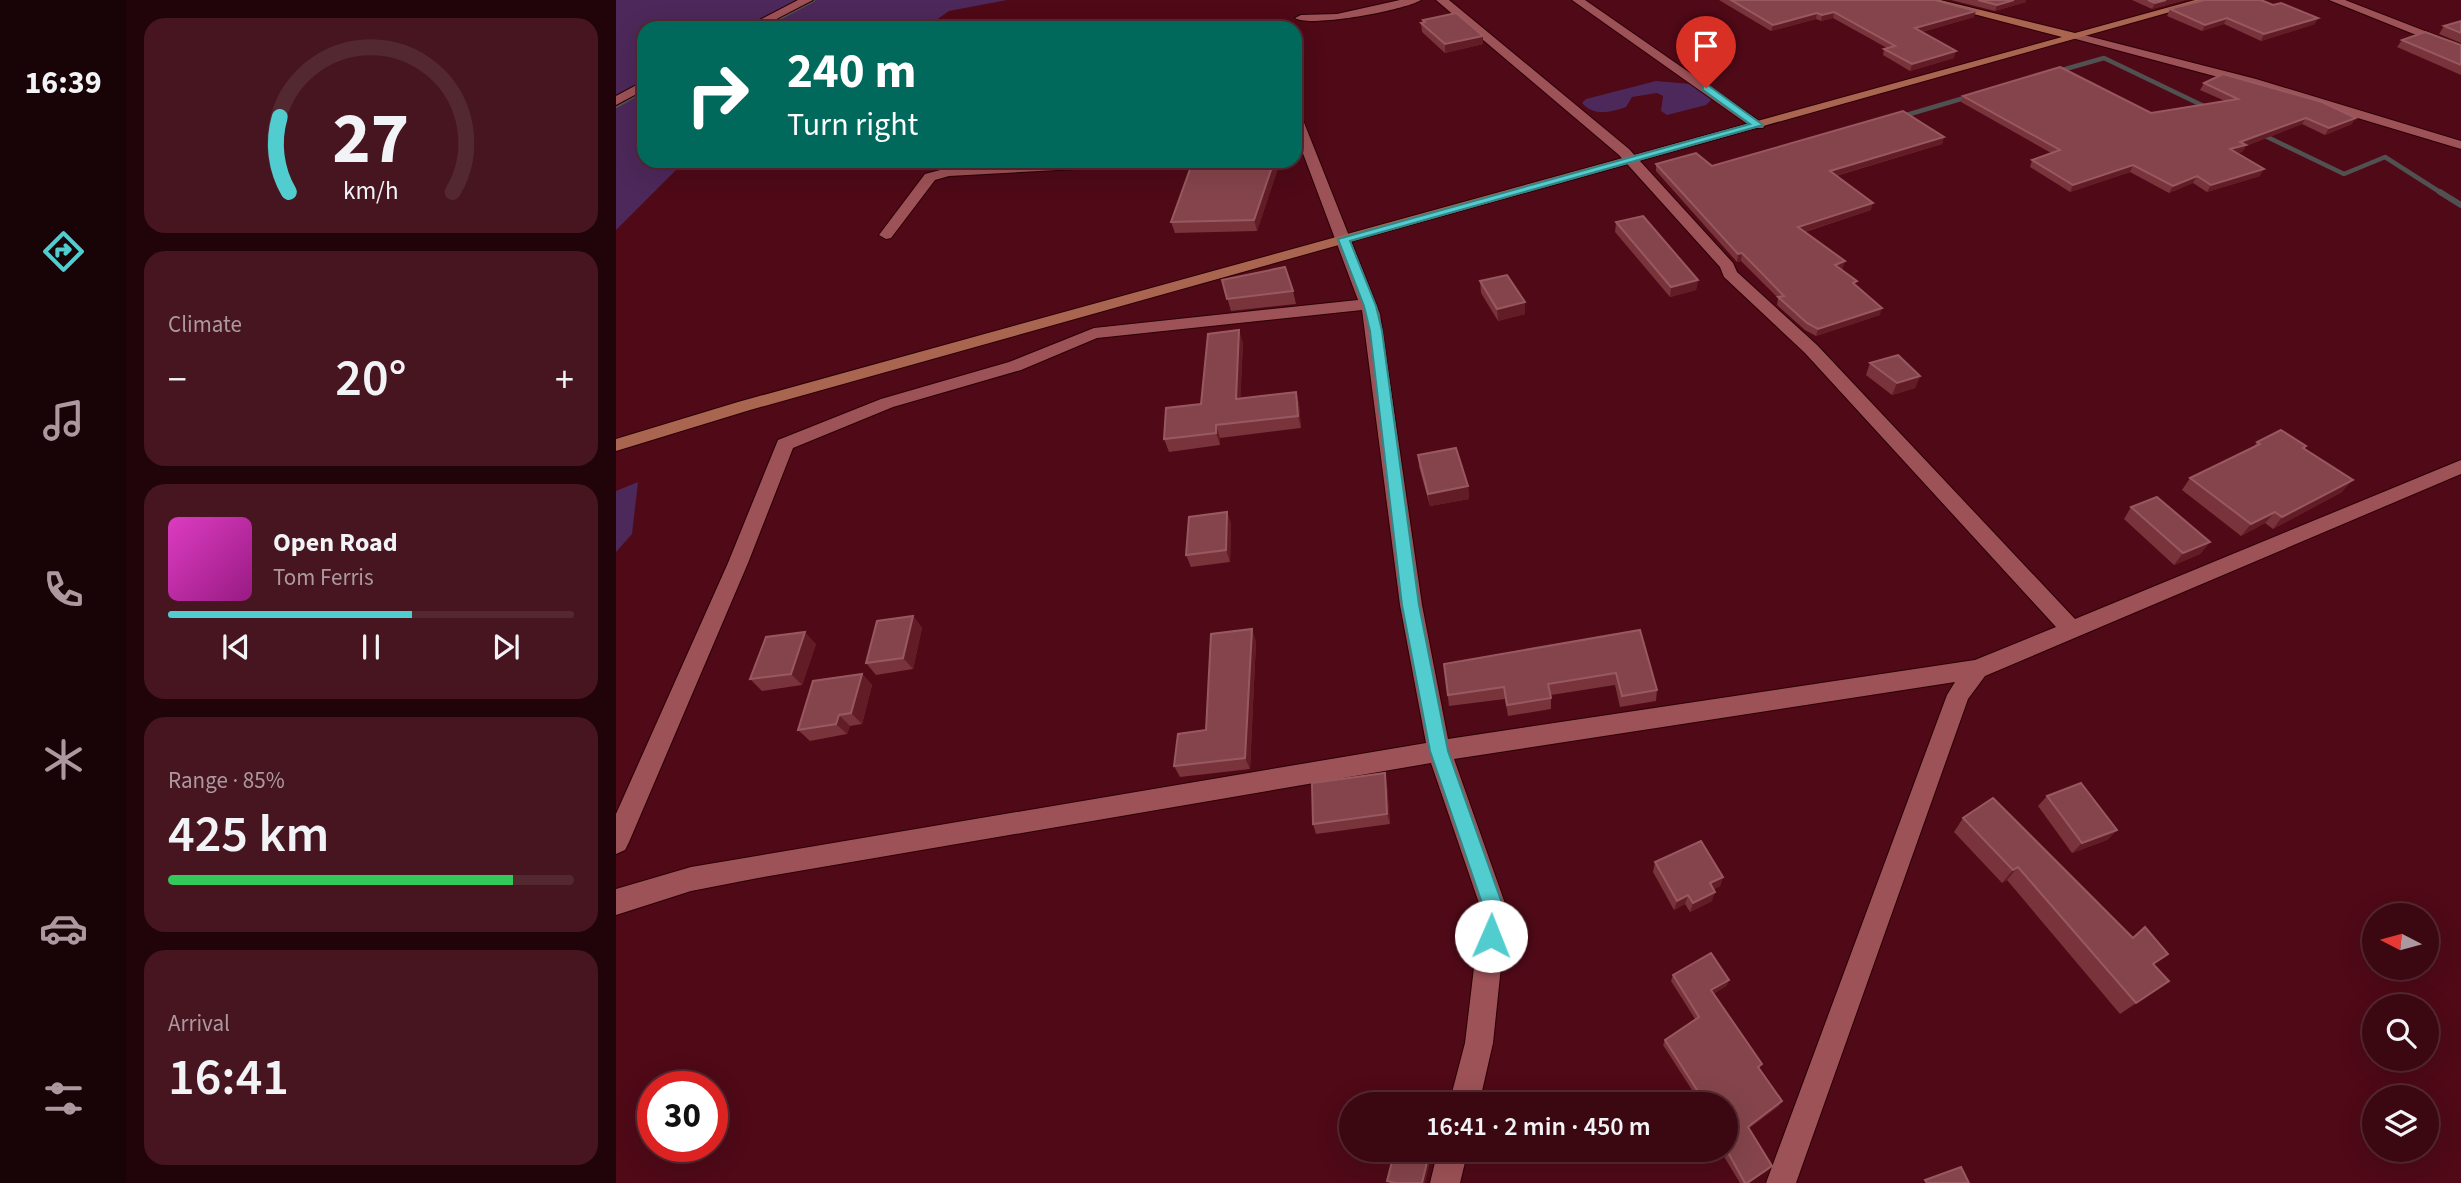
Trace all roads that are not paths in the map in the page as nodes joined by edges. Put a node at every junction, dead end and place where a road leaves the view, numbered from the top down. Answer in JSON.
{"nodes":[{"id":1,"x":807,"y":0,"type":"edge"},
{"id":2,"x":1415,"y":0,"type":"edge"},
{"id":3,"x":1442,"y":0,"type":"edge"},
{"id":4,"x":1578,"y":0,"type":"edge"},
{"id":5,"x":1926,"y":0,"type":"edge"},
{"id":6,"x":2207,"y":0,"type":"edge"},
{"id":7,"x":2335,"y":0,"type":"edge"},
{"id":8,"x":1301,"y":18,"type":"edge"},
{"id":9,"x":764,"y":21,"type":"edge"},
{"id":10,"x":2076,"y":36,"type":"junction"},
{"id":11,"x":2461,"y":49,"type":"edge"},
{"id":12,"x":637,"y":90,"type":"edge"},
{"id":13,"x":616,"y":101,"type":"edge"},
{"id":14,"x":1758,"y":125,"type":"junction"},
{"id":15,"x":1302,"y":133,"type":"edge"},
{"id":16,"x":2461,"y":145,"type":"edge"},
{"id":17,"x":1310,"y":153,"type":"junction"},
{"id":18,"x":1302,"y":154,"type":"edge"},
{"id":19,"x":1632,"y":159,"type":"junction"},
{"id":20,"x":1021,"y":168,"type":"edge"},
{"id":21,"x":886,"y":235,"type":"dead end"},
{"id":22,"x":1344,"y":239,"type":"junction"},
{"id":23,"x":1370,"y":306,"type":"junction"},
{"id":24,"x":616,"y":445,"type":"edge"},
{"id":25,"x":2461,"y":467,"type":"edge"},
{"id":26,"x":2071,"y":629,"type":"junction"},
{"id":27,"x":1977,"y":668,"type":"junction"},
{"id":28,"x":1439,"y":751,"type":"junction"},
{"id":29,"x":616,"y":842,"type":"edge"},
{"id":30,"x":616,"y":902,"type":"edge"},
{"id":31,"x":1467,"y":1092,"type":"edge"},
{"id":32,"x":1450,"y":1162,"type":"edge"},
{"id":33,"x":1785,"y":1181,"type":"edge"},
{"id":34,"x":1445,"y":1183,"type":"edge"}],
"edges":[{"from":1,"to":9,"type":"street"},
{"from":2,"to":8,"type":"street"},
{"from":3,"to":19,"type":"street"},
{"from":4,"to":14,"type":"street"},
{"from":5,"to":10,"type":"street"},
{"from":6,"to":10,"type":"street"},
{"from":7,"to":11,"type":"street"},
{"from":10,"to":14,"type":"street"},
{"from":10,"to":16,"type":"street"},
{"from":12,"to":13,"type":"street"},
{"from":14,"to":19,"type":"street"},
{"from":15,"to":17,"type":"street"},
{"from":17,"to":18,"type":"street"},
{"from":17,"to":22,"type":"street"},
{"from":19,"to":22,"type":"street"},
{"from":19,"to":26,"type":"street"},
{"from":20,"to":21,"type":"street"},
{"from":22,"to":23,"type":"street"},
{"from":22,"to":24,"type":"street"},
{"from":23,"to":28,"type":"street"},
{"from":23,"to":29,"type":"street"},
{"from":25,"to":26,"type":"street"},
{"from":26,"to":27,"type":"street"},
{"from":27,"to":28,"type":"street"},
{"from":27,"to":33,"type":"street"},
{"from":28,"to":30,"type":"street"},
{"from":28,"to":31,"type":"street"},
{"from":32,"to":34,"type":"street"}]}
